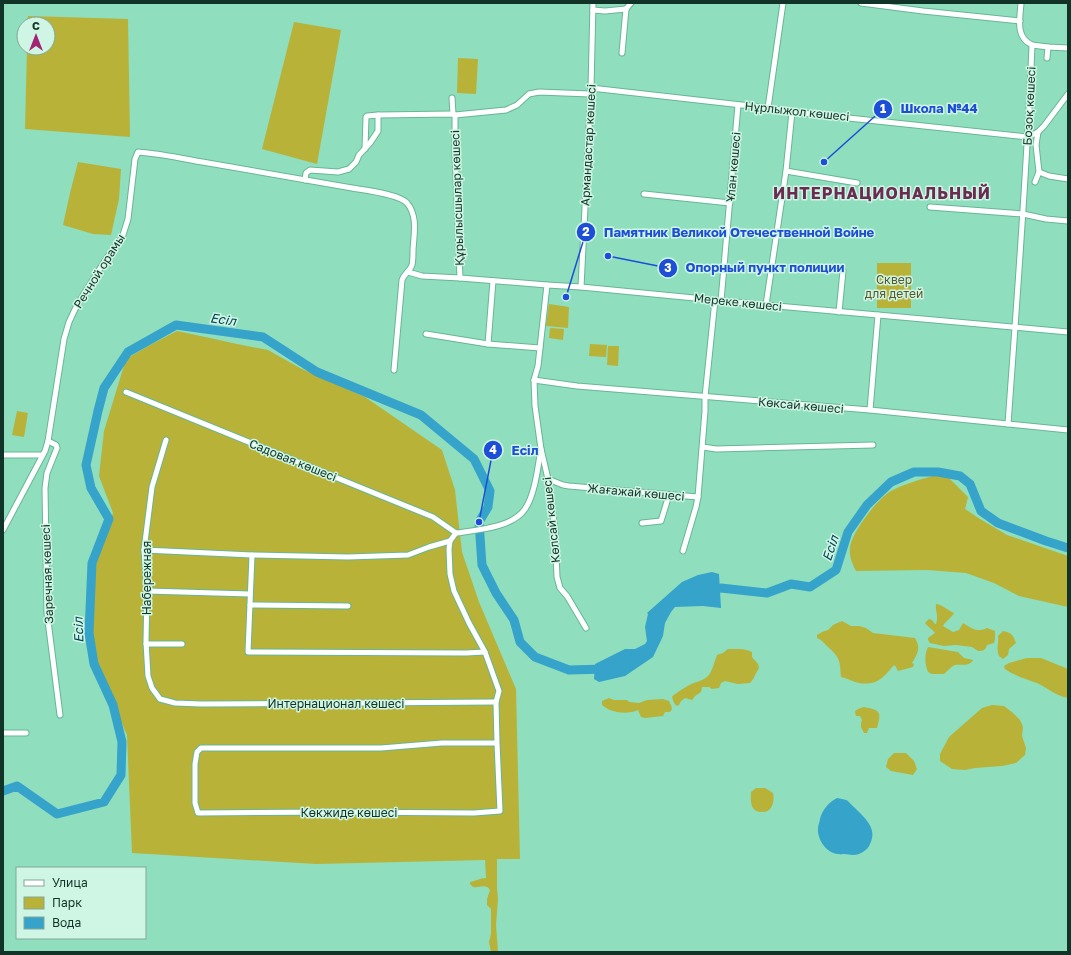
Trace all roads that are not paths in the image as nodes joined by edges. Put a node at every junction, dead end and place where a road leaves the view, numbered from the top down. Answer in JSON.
{"nodes":[{"id":1,"x":593,"y":3,"type":"edge"},
{"id":2,"x":631,"y":3,"type":"edge"},
{"id":3,"x":782,"y":3,"type":"edge"},
{"id":4,"x":861,"y":3,"type":"edge"},
{"id":5,"x":1021,"y":3,"type":"edge"},
{"id":6,"x":626,"y":9,"type":"junction"},
{"id":7,"x":593,"y":10,"type":"junction"},
{"id":8,"x":1020,"y":21,"type":"junction"},
{"id":9,"x":1032,"y":45,"type":"junction"},
{"id":10,"x":1048,"y":47,"type":"junction"},
{"id":11,"x":1068,"y":48,"type":"edge"},
{"id":12,"x":622,"y":53,"type":"dead end"},
{"id":13,"x":1047,"y":58,"type":"dead end"},
{"id":14,"x":591,"y":88,"type":"junction"},
{"id":15,"x":590,"y":94,"type":"junction"},
{"id":16,"x":1068,"y":94,"type":"edge"},
{"id":17,"x":452,"y":98,"type":"dead end"},
{"id":18,"x":738,"y":105,"type":"junction"},
{"id":19,"x":768,"y":108,"type":"junction"},
{"id":20,"x":792,"y":112,"type":"junction"},
{"id":21,"x":378,"y":115,"type":"junction"},
{"id":22,"x":454,"y":115,"type":"junction"},
{"id":23,"x":1038,"y":132,"type":"junction"},
{"id":24,"x":1028,"y":136,"type":"junction"},
{"id":25,"x":365,"y":149,"type":"junction"},
{"id":26,"x":786,"y":171,"type":"junction"},
{"id":27,"x":1039,"y":172,"type":"junction"},
{"id":28,"x":1068,"y":179,"type":"edge"},
{"id":29,"x":305,"y":180,"type":"junction"},
{"id":30,"x":1035,"y":182,"type":"dead end"},
{"id":31,"x":857,"y":183,"type":"dead end"},
{"id":32,"x":644,"y":194,"type":"dead end"},
{"id":33,"x":730,"y":203,"type":"junction"},
{"id":34,"x":930,"y":207,"type":"dead end"},
{"id":35,"x":1023,"y":214,"type":"junction"},
{"id":36,"x":1068,"y":221,"type":"edge"},
{"id":37,"x":843,"y":271,"type":"dead end"},
{"id":38,"x":408,"y":272,"type":"junction"},
{"id":39,"x":460,"y":278,"type":"junction"},
{"id":40,"x":493,"y":281,"type":"junction"},
{"id":41,"x":547,"y":286,"type":"junction"},
{"id":42,"x":581,"y":287,"type":"junction"},
{"id":43,"x":714,"y":300,"type":"junction"},
{"id":44,"x":721,"y":301,"type":"junction"},
{"id":45,"x":766,"y":305,"type":"junction"},
{"id":46,"x":839,"y":312,"type":"junction"},
{"id":47,"x":878,"y":315,"type":"junction"},
{"id":48,"x":1015,"y":328,"type":"junction"},
{"id":49,"x":1068,"y":332,"type":"edge"},
{"id":50,"x":426,"y":334,"type":"dead end"},
{"id":51,"x":488,"y":344,"type":"junction"},
{"id":52,"x":540,"y":348,"type":"junction"},
{"id":53,"x":394,"y":370,"type":"dead end"},
{"id":54,"x":534,"y":380,"type":"junction"},
{"id":55,"x":126,"y":392,"type":"dead end"},
{"id":56,"x":705,"y":397,"type":"junction"},
{"id":57,"x":870,"y":410,"type":"junction"},
{"id":58,"x":1008,"y":424,"type":"junction"},
{"id":59,"x":1068,"y":430,"type":"edge"},
{"id":60,"x":166,"y":440,"type":"dead end"},
{"id":61,"x":48,"y":441,"type":"junction"},
{"id":62,"x":873,"y":445,"type":"dead end"},
{"id":63,"x":702,"y":447,"type":"junction"},
{"id":64,"x":541,"y":449,"type":"junction"},
{"id":65,"x":3,"y":454,"type":"edge"},
{"id":66,"x":42,"y":455,"type":"junction"},
{"id":67,"x":548,"y":479,"type":"junction"},
{"id":68,"x":669,"y":495,"type":"junction"},
{"id":69,"x":698,"y":497,"type":"junction"},
{"id":70,"x":642,"y":523,"type":"dead end"},
{"id":71,"x":3,"y":529,"type":"edge"},
{"id":72,"x":456,"y":533,"type":"junction"},
{"id":73,"x":450,"y":541,"type":"junction"},
{"id":74,"x":144,"y":550,"type":"junction"},
{"id":75,"x":684,"y":551,"type":"dead end"},
{"id":76,"x":252,"y":555,"type":"junction"},
{"id":77,"x":147,"y":591,"type":"junction"},
{"id":78,"x":250,"y":594,"type":"junction"},
{"id":79,"x":250,"y":605,"type":"junction"},
{"id":80,"x":348,"y":606,"type":"dead end"},
{"id":81,"x":586,"y":628,"type":"dead end"},
{"id":82,"x":146,"y":644,"type":"junction"},
{"id":83,"x":182,"y":644,"type":"dead end"},
{"id":84,"x":485,"y":652,"type":"junction"},
{"id":85,"x":496,"y":702,"type":"junction"},
{"id":86,"x":175,"y":703,"type":"joint"},
{"id":87,"x":60,"y":715,"type":"dead end"},
{"id":88,"x":3,"y":733,"type":"edge"},
{"id":89,"x":26,"y":733,"type":"dead end"},
{"id":90,"x":497,"y":743,"type":"junction"}],
"edges":[{"from":1,"to":7,"type":"street","name":"Армандастар көшесі"},
{"from":2,"to":6,"type":"street"},
{"from":3,"to":19,"type":"street"},
{"from":4,"to":8,"type":"street"},
{"from":5,"to":8,"type":"street"},
{"from":6,"to":7,"type":"street"},
{"from":6,"to":12,"type":"street"},
{"from":7,"to":14,"type":"street","name":"Армандастар көшесі"},
{"from":8,"to":9,"type":"street"},
{"from":9,"to":10,"type":"street"},
{"from":9,"to":24,"type":"street","name":"Бозоқ көшесі"},
{"from":10,"to":11,"type":"street"},
{"from":10,"to":13,"type":"street"},
{"from":14,"to":15,"type":"street","name":"Армандастар көшесі"},
{"from":14,"to":18,"type":"street","name":"Нұрлыжол көшесі"},
{"from":15,"to":22,"type":"street","name":"Құрылысшылар көшесі"},
{"from":15,"to":42,"type":"street","name":"Армандастар көшесі"},
{"from":16,"to":23,"type":"street"},
{"from":17,"to":22,"type":"street"},
{"from":18,"to":19,"type":"street","name":"Нұрлыжол көшесі"},
{"from":18,"to":33,"type":"street","name":"Ұлан көшесі"},
{"from":19,"to":20,"type":"street","name":"Нұрлыжол көшесі"},
{"from":20,"to":24,"type":"street","name":"Нұрлыжол көшесі"},
{"from":20,"to":26,"type":"street"},
{"from":21,"to":22,"type":"street"},
{"from":21,"to":25,"type":"street"},
{"from":21,"to":25,"type":"street"},
{"from":22,"to":39,"type":"street","name":"Құрылысшылар көшесі"},
{"from":23,"to":24,"type":"street"},
{"from":23,"to":27,"type":"street"},
{"from":24,"to":35,"type":"street","name":"Бозоқ көшесі"},
{"from":25,"to":29,"type":"street"},
{"from":26,"to":31,"type":"street"},
{"from":26,"to":45,"type":"street"},
{"from":27,"to":28,"type":"street"},
{"from":27,"to":30,"type":"street"},
{"from":29,"to":38,"type":"street","name":"Речной орамы"},
{"from":29,"to":61,"type":"street","name":"Речной орамы"},
{"from":32,"to":33,"type":"street"},
{"from":33,"to":44,"type":"street","name":"Ұлан көшесі"},
{"from":34,"to":35,"type":"street"},
{"from":35,"to":36,"type":"street"},
{"from":35,"to":48,"type":"street","name":"Бозоқ көшесі"},
{"from":37,"to":46,"type":"street"},
{"from":38,"to":39,"type":"street","name":"Мереке көшесі"},
{"from":38,"to":53,"type":"street","name":"Речной орамы"},
{"from":39,"to":40,"type":"street","name":"Мереке көшесі"},
{"from":40,"to":41,"type":"street","name":"Мереке көшесі"},
{"from":40,"to":51,"type":"street"},
{"from":41,"to":42,"type":"street","name":"Мереке көшесі"},
{"from":41,"to":52,"type":"street","name":"Көлсай көшесі"},
{"from":42,"to":43,"type":"street","name":"Мереке көшесі"},
{"from":43,"to":44,"type":"street","name":"Мереке көшесі"},
{"from":43,"to":56,"type":"street"},
{"from":44,"to":45,"type":"street","name":"Мереке көшесі"},
{"from":45,"to":46,"type":"street","name":"Мереке көшесі"},
{"from":46,"to":47,"type":"street","name":"Мереке көшесі"},
{"from":47,"to":48,"type":"street","name":"Мереке көшесі"},
{"from":47,"to":57,"type":"street"},
{"from":48,"to":49,"type":"street","name":"Мереке көшесі"},
{"from":48,"to":58,"type":"street","name":"Бозоқ көшесі"},
{"from":50,"to":51,"type":"street"},
{"from":51,"to":52,"type":"street"},
{"from":52,"to":54,"type":"street","name":"Көлсай көшесі"},
{"from":54,"to":56,"type":"street","name":"Көксай көшесі"},
{"from":54,"to":64,"type":"street","name":"Көлсай көшесі"},
{"from":55,"to":72,"type":"street","name":"Садовая көшесі"},
{"from":56,"to":57,"type":"street","name":"Көксай көшесі"},
{"from":56,"to":63,"type":"street","name":"Жағажай көшесі"},
{"from":57,"to":58,"type":"street","name":"Көксай көшесі"},
{"from":58,"to":59,"type":"street","name":"Көксай көшесі"},
{"from":60,"to":74,"type":"street","name":"Набережная"},
{"from":61,"to":66,"type":"street","name":"Речной орамы"},
{"from":61,"to":87,"type":"street","name":"Заречная көшесі"},
{"from":62,"to":63,"type":"street"},
{"from":63,"to":69,"type":"street","name":"Жағажай көшесі"},
{"from":64,"to":67,"type":"street","name":"Көлсай көшесі"},
{"from":64,"to":72,"type":"street"},
{"from":65,"to":66,"type":"street"},
{"from":66,"to":71,"type":"street","name":"Речной орамы"},
{"from":67,"to":68,"type":"street","name":"Жағажай көшесі"},
{"from":67,"to":81,"type":"street","name":"Көлсай көшесі"},
{"from":68,"to":69,"type":"street","name":"Жағажай көшесі"},
{"from":68,"to":70,"type":"street"},
{"from":69,"to":75,"type":"street"},
{"from":72,"to":73,"type":"street"},
{"from":73,"to":76,"type":"street"},
{"from":73,"to":84,"type":"street"},
{"from":74,"to":76,"type":"street"},
{"from":74,"to":77,"type":"street","name":"Набережная"},
{"from":76,"to":78,"type":"street"},
{"from":77,"to":78,"type":"street"},
{"from":77,"to":82,"type":"street","name":"Набережная"},
{"from":78,"to":79,"type":"street"},
{"from":79,"to":80,"type":"street"},
{"from":79,"to":84,"type":"street"},
{"from":82,"to":83,"type":"street"},
{"from":82,"to":86,"type":"street","name":"Набережная"},
{"from":84,"to":85,"type":"street"},
{"from":85,"to":86,"type":"street","name":"Интернационал көшесі"},
{"from":85,"to":90,"type":"street"},
{"from":88,"to":89,"type":"street"},
{"from":90,"to":90,"type":"street","name":"Көкжиде көшесі"}]}
